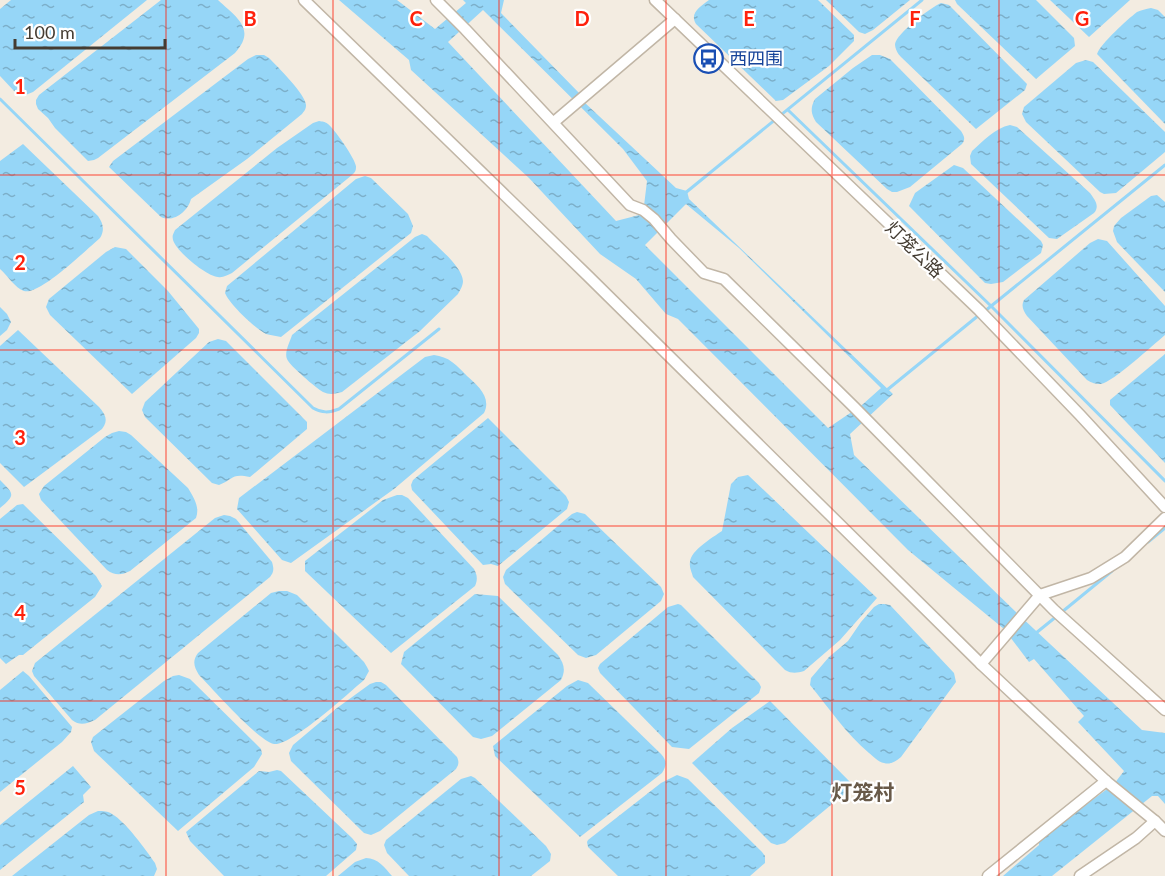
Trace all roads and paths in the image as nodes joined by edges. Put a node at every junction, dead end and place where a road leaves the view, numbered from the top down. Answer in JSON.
{"nodes":[{"id":1,"x":304,"y":0,"type":"edge"},
{"id":2,"x":436,"y":0,"type":"edge"},
{"id":3,"x":655,"y":0,"type":"edge"},
{"id":4,"x":675,"y":19,"type":"junction"},
{"id":5,"x":554,"y":122,"type":"dead end"},
{"id":6,"x":1165,"y":507,"type":"edge"},
{"id":7,"x":1165,"y":518,"type":"edge"},
{"id":8,"x":1040,"y":595,"type":"junction"},
{"id":9,"x":981,"y":664,"type":"junction"},
{"id":10,"x":1165,"y":710,"type":"edge"},
{"id":11,"x":1106,"y":782,"type":"junction"},
{"id":12,"x":1155,"y":821,"type":"junction"},
{"id":13,"x":1165,"y":831,"type":"edge"},
{"id":14,"x":987,"y":876,"type":"edge"},
{"id":15,"x":1080,"y":876,"type":"edge"}],
"edges":[{"from":1,"to":9,"type":"street"},
{"from":2,"to":8,"type":"street"},
{"from":3,"to":4,"type":"street","name":"灯笼公路"},
{"from":4,"to":5,"type":"street"},
{"from":4,"to":6,"type":"street","name":"灯笼公路"},
{"from":7,"to":8,"type":"street"},
{"from":8,"to":9,"type":"street"},
{"from":8,"to":10,"type":"street"},
{"from":9,"to":11,"type":"street"},
{"from":11,"to":12,"type":"street"},
{"from":11,"to":14,"type":"street"},
{"from":12,"to":13,"type":"street"},
{"from":12,"to":15,"type":"street"}]}
